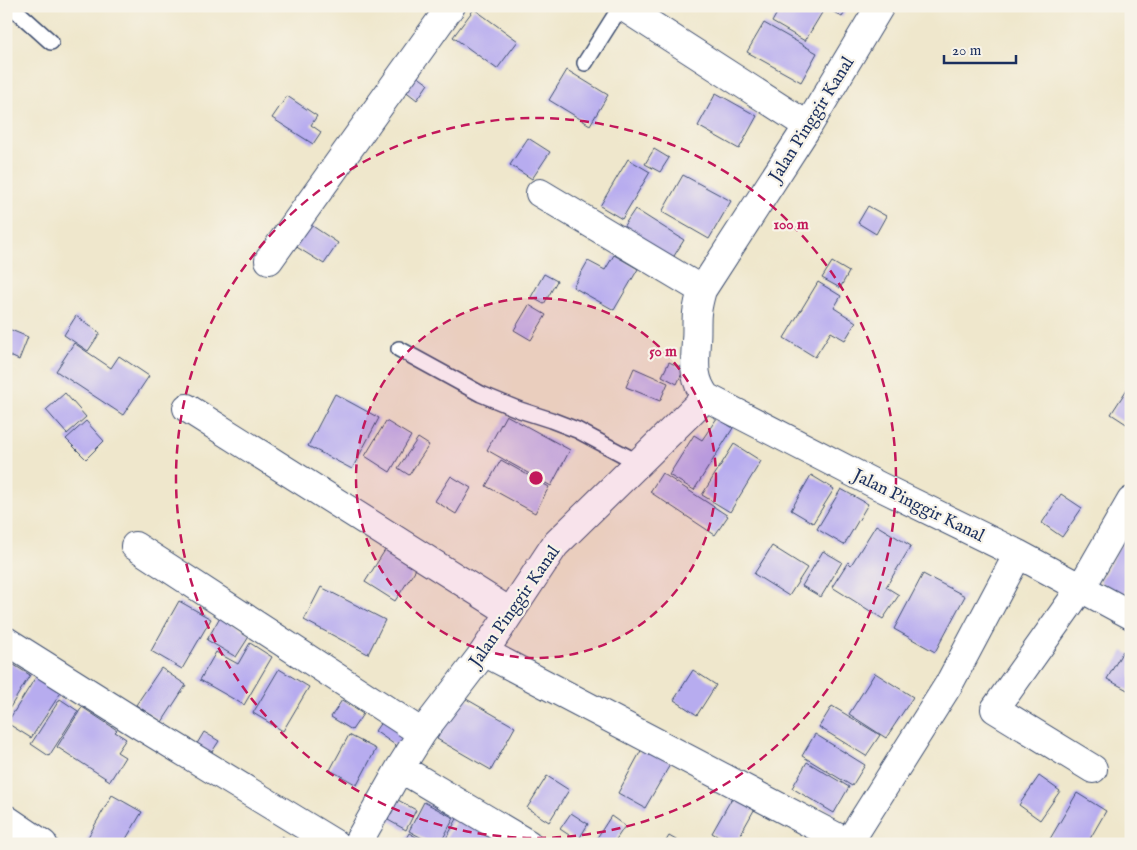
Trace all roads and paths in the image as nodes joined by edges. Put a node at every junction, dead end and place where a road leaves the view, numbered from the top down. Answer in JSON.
{"nodes":[{"id":1,"x":11,"y":6,"type":"edge"},
{"id":2,"x":451,"y":6,"type":"edge"},
{"id":3,"x":622,"y":6,"type":"edge"},
{"id":4,"x":880,"y":6,"type":"edge"},
{"id":5,"x":51,"y":42,"type":"dead end"},
{"id":6,"x":586,"y":64,"type":"dead end"},
{"id":7,"x":808,"y":126,"type":"junction"},
{"id":8,"x":540,"y":193,"type":"dead end"},
{"id":9,"x":269,"y":260,"type":"dead end"},
{"id":10,"x":702,"y":290,"type":"junction"},
{"id":11,"x":399,"y":348,"type":"dead end"},
{"id":12,"x":706,"y":397,"type":"junction"},
{"id":13,"x":187,"y":408,"type":"dead end"},
{"id":14,"x":638,"y":463,"type":"junction"},
{"id":15,"x":1131,"y":501,"type":"edge"},
{"id":16,"x":135,"y":546,"type":"dead end"},
{"id":17,"x":1018,"y":554,"type":"junction"},
{"id":18,"x":1081,"y":588,"type":"junction"},
{"id":19,"x":510,"y":612,"type":"junction"},
{"id":20,"x":1131,"y":615,"type":"edge"},
{"id":21,"x":6,"y":641,"type":"edge"},
{"id":22,"x":484,"y":652,"type":"junction"},
{"id":23,"x":422,"y":733,"type":"junction"},
{"id":24,"x":400,"y":768,"type":"junction"},
{"id":25,"x":1093,"y":769,"type":"dead end"},
{"id":26,"x":6,"y":819,"type":"edge"},
{"id":27,"x":43,"y":844,"type":"edge"},
{"id":28,"x":336,"y":844,"type":"edge"},
{"id":29,"x":357,"y":844,"type":"edge"},
{"id":30,"x":528,"y":844,"type":"edge"},
{"id":31,"x":849,"y":844,"type":"edge"}],
"edges":[{"from":1,"to":5,"type":"lane"},
{"from":2,"to":9,"type":"street"},
{"from":3,"to":6,"type":"lane"},
{"from":3,"to":7,"type":"street"},
{"from":4,"to":7,"type":"street","name":"Jalan Pinggir Kanal"},
{"from":7,"to":10,"type":"street","name":"Jalan Pinggir Kanal"},
{"from":8,"to":10,"type":"street"},
{"from":10,"to":12,"type":"street","name":"Jalan Pinggir Kanal"},
{"from":11,"to":14,"type":"lane"},
{"from":12,"to":14,"type":"street","name":"Jalan Pinggir Kanal"},
{"from":12,"to":17,"type":"street","name":"Jalan Pinggir Kanal"},
{"from":13,"to":19,"type":"street"},
{"from":14,"to":19,"type":"street","name":"Jalan Pinggir Kanal"},
{"from":15,"to":18,"type":"street"},
{"from":16,"to":23,"type":"street"},
{"from":17,"to":18,"type":"street","name":"Jalan Pinggir Kanal"},
{"from":17,"to":31,"type":"street"},
{"from":18,"to":20,"type":"street","name":"Jalan Pinggir Kanal"},
{"from":18,"to":25,"type":"street"},
{"from":19,"to":22,"type":"street","name":"Jalan Pinggir Kanal"},
{"from":21,"to":28,"type":"street"},
{"from":22,"to":23,"type":"street","name":"Jalan Pinggir Kanal"},
{"from":22,"to":31,"type":"street"},
{"from":23,"to":24,"type":"street","name":"Jalan Pinggir Kanal"},
{"from":24,"to":29,"type":"street","name":"Jalan Pinggir Kanal"},
{"from":24,"to":30,"type":"street"},
{"from":26,"to":27,"type":"street"}]}
